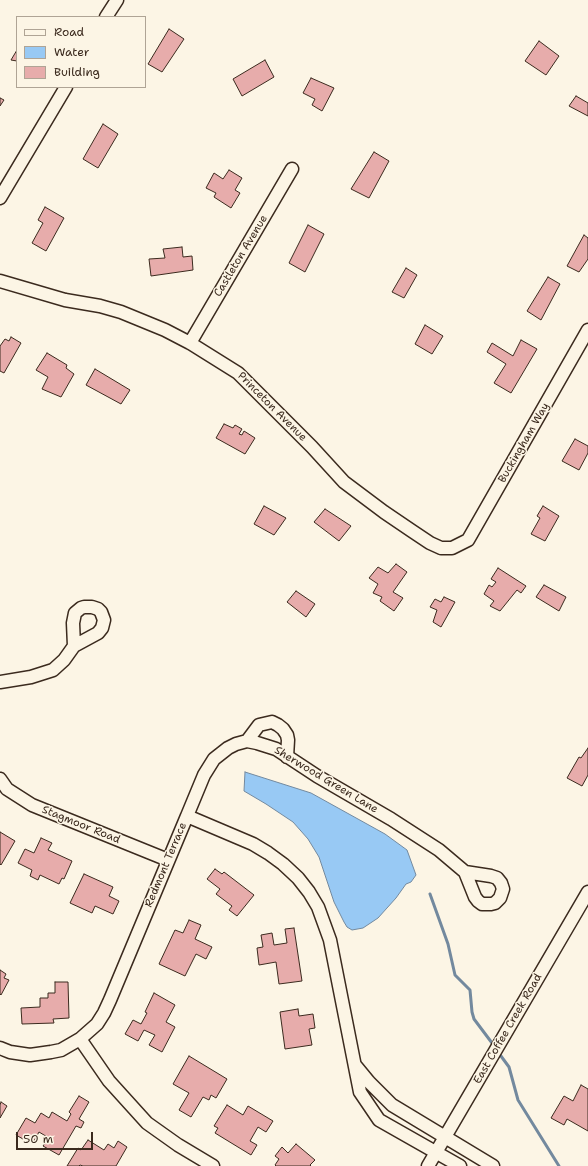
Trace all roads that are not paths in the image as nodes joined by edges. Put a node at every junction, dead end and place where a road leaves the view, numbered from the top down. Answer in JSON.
{"nodes":[{"id":1,"x":117,"y":0,"type":"edge"},
{"id":2,"x":107,"y":16,"type":"edge"},
{"id":3,"x":65,"y":88,"type":"edge"},
{"id":4,"x":292,"y":169,"type":"dead end"},
{"id":5,"x":0,"y":198,"type":"edge"},
{"id":6,"x":0,"y":281,"type":"edge"},
{"id":7,"x":588,"y":330,"type":"edge"},
{"id":8,"x":190,"y":343,"type":"junction"},
{"id":9,"x":452,"y":548,"type":"joint"},
{"id":10,"x":74,"y":646,"type":"dead end"},
{"id":11,"x":0,"y":682,"type":"edge"},
{"id":12,"x":246,"y":741,"type":"junction"},
{"id":13,"x":287,"y":757,"type":"junction"},
{"id":14,"x":0,"y":779,"type":"edge"},
{"id":15,"x":187,"y":816,"type":"junction"},
{"id":16,"x":168,"y":860,"type":"junction"},
{"id":17,"x":465,"y":872,"type":"dead end"},
{"id":18,"x":588,"y":892,"type":"edge"},
{"id":19,"x":80,"y":1039,"type":"junction"},
{"id":20,"x":0,"y":1048,"type":"edge"},
{"id":21,"x":353,"y":1062,"type":"junction"},
{"id":22,"x":392,"y":1105,"type":"junction"},
{"id":23,"x":379,"y":1120,"type":"junction"},
{"id":24,"x":445,"y":1138,"type":"junction"},
{"id":25,"x":436,"y":1152,"type":"junction"},
{"id":26,"x":213,"y":1166,"type":"edge"},
{"id":27,"x":428,"y":1166,"type":"edge"},
{"id":28,"x":460,"y":1166,"type":"edge"},
{"id":29,"x":493,"y":1166,"type":"edge"}],
"edges":[{"from":1,"to":2,"type":"street"},
{"from":3,"to":5,"type":"street"},
{"from":4,"to":8,"type":"street","name":"Castleton Avenue"},
{"from":6,"to":8,"type":"street","name":"Princeton Avenue"},
{"from":7,"to":9,"type":"street","name":"Buckingham Way"},
{"from":8,"to":9,"type":"street","name":"Princeton Avenue"},
{"from":10,"to":11,"type":"street"},
{"from":12,"to":13,"type":"street","name":"Sherwood Green Lane"},
{"from":12,"to":13,"type":"street"},
{"from":12,"to":15,"type":"street"},
{"from":13,"to":17,"type":"street","name":"Sherwood Green Lane"},
{"from":14,"to":16,"type":"street","name":"Stagmoor Road"},
{"from":15,"to":16,"type":"street","name":"Redmont Terrace"},
{"from":15,"to":21,"type":"street","name":"Redmont Terrace"},
{"from":16,"to":19,"type":"street","name":"Redmont Terrace"},
{"from":18,"to":24,"type":"street","name":"East Coffee Creek Road"},
{"from":19,"to":20,"type":"street","name":"Redmont Terrace"},
{"from":19,"to":26,"type":"street"},
{"from":21,"to":22,"type":"street","name":"Redmont Terrace"},
{"from":21,"to":23,"type":"street","name":"Redmont Terrace"},
{"from":22,"to":23,"type":"street"},
{"from":22,"to":24,"type":"street","name":"Redmont Terrace"},
{"from":23,"to":25,"type":"street","name":"Redmont Terrace"},
{"from":24,"to":25,"type":"street","name":"East Coffee Creek Road"},
{"from":24,"to":29,"type":"street","name":"Redmont Terrace"},
{"from":25,"to":27,"type":"street","name":"East Coffee Creek Road"},
{"from":25,"to":28,"type":"street","name":"Redmont Terrace"}]}
